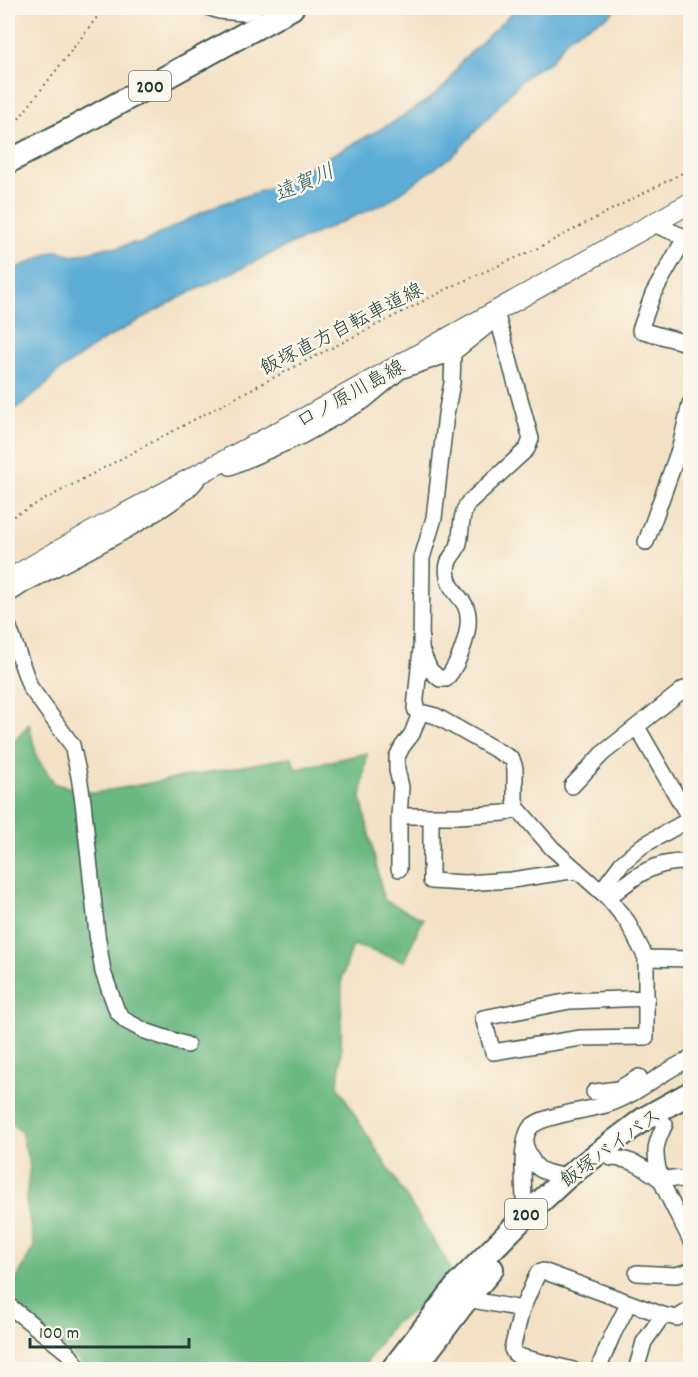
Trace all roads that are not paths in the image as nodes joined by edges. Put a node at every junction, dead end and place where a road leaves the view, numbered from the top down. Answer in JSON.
{"nodes":[{"id":1,"x":210,"y":8,"type":"edge"},
{"id":2,"x":255,"y":8,"type":"edge"},
{"id":3,"x":292,"y":8,"type":"edge"},
{"id":4,"x":8,"y":162,"type":"edge"},
{"id":5,"x":690,"y":203,"type":"edge"},
{"id":6,"x":653,"y":224,"type":"junction"},
{"id":7,"x":688,"y":239,"type":"edge"},
{"id":8,"x":497,"y":315,"type":"junction"},
{"id":9,"x":690,"y":344,"type":"edge"},
{"id":10,"x":453,"y":353,"type":"junction"},
{"id":11,"x":399,"y":369,"type":"junction"},
{"id":12,"x":690,"y":404,"type":"edge"},
{"id":13,"x":200,"y":474,"type":"junction"},
{"id":14,"x":646,"y":542,"type":"dead end"},
{"id":15,"x":8,"y":580,"type":"edge"},
{"id":16,"x":8,"y":595,"type":"edge"},
{"id":17,"x":8,"y":625,"type":"edge"},
{"id":18,"x":421,"y":649,"type":"junction"},
{"id":19,"x":688,"y":689,"type":"edge"},
{"id":20,"x":420,"y":713,"type":"junction"},
{"id":21,"x":637,"y":727,"type":"junction"},
{"id":22,"x":572,"y":786,"type":"dead end"},
{"id":23,"x":518,"y":809,"type":"junction"},
{"id":24,"x":399,"y":816,"type":"junction"},
{"id":25,"x":431,"y":816,"type":"junction"},
{"id":26,"x":690,"y":819,"type":"edge"},
{"id":27,"x":690,"y":862,"type":"edge"},
{"id":28,"x":399,"y":869,"type":"dead end"},
{"id":29,"x":577,"y":870,"type":"junction"},
{"id":30,"x":604,"y":894,"type":"junction"},
{"id":31,"x":646,"y":958,"type":"junction"},
{"id":32,"x":690,"y":959,"type":"edge"},
{"id":33,"x":647,"y":998,"type":"junction"},
{"id":34,"x":187,"y":1045,"type":"dead end"},
{"id":35,"x":690,"y":1050,"type":"edge"},
{"id":36,"x":690,"y":1059,"type":"edge"},
{"id":37,"x":594,"y":1092,"type":"dead end"},
{"id":38,"x":690,"y":1093,"type":"edge"},
{"id":39,"x":690,"y":1109,"type":"edge"},
{"id":40,"x":665,"y":1124,"type":"junction"},
{"id":41,"x":525,"y":1144,"type":"junction"},
{"id":42,"x":611,"y":1158,"type":"junction"},
{"id":43,"x":567,"y":1177,"type":"junction"},
{"id":44,"x":661,"y":1180,"type":"junction"},
{"id":45,"x":690,"y":1181,"type":"edge"},
{"id":46,"x":525,"y":1216,"type":"junction"},
{"id":47,"x":690,"y":1239,"type":"edge"},
{"id":48,"x":690,"y":1271,"type":"edge"},
{"id":49,"x":637,"y":1273,"type":"dead end"},
{"id":50,"x":467,"y":1299,"type":"junction"},
{"id":51,"x":629,"y":1303,"type":"junction"},
{"id":52,"x":8,"y":1305,"type":"edge"},
{"id":53,"x":522,"y":1310,"type":"junction"},
{"id":54,"x":690,"y":1310,"type":"edge"},
{"id":55,"x":663,"y":1315,"type":"junction"},
{"id":56,"x":81,"y":1370,"type":"edge"},
{"id":57,"x":392,"y":1370,"type":"edge"},
{"id":58,"x":413,"y":1370,"type":"edge"},
{"id":59,"x":573,"y":1370,"type":"edge"},
{"id":60,"x":598,"y":1370,"type":"edge"},
{"id":61,"x":636,"y":1370,"type":"edge"}],
"edges":[{"from":1,"to":2,"type":"street"},
{"from":3,"to":4,"type":"highway","number":"200"},
{"from":5,"to":6,"type":"main road","name":"口ノ原川島線"},
{"from":6,"to":7,"type":"street"},
{"from":6,"to":8,"type":"main road","name":"口ノ原川島線"},
{"from":7,"to":9,"type":"street"},
{"from":8,"to":10,"type":"street"},
{"from":8,"to":11,"type":"main road","name":"口ノ原川島線"},
{"from":8,"to":18,"type":"street"},
{"from":10,"to":11,"type":"street"},
{"from":10,"to":18,"type":"street"},
{"from":11,"to":13,"type":"main road","name":"口ノ原川島線"},
{"from":12,"to":14,"type":"street"},
{"from":13,"to":15,"type":"main road","name":"口ノ原川島線"},
{"from":13,"to":16,"type":"street"},
{"from":17,"to":34,"type":"street"},
{"from":18,"to":20,"type":"street"},
{"from":19,"to":21,"type":"street"},
{"from":20,"to":23,"type":"street"},
{"from":20,"to":24,"type":"street"},
{"from":21,"to":22,"type":"street"},
{"from":21,"to":26,"type":"street"},
{"from":23,"to":25,"type":"street"},
{"from":23,"to":29,"type":"street"},
{"from":24,"to":25,"type":"street"},
{"from":24,"to":28,"type":"street"},
{"from":25,"to":29,"type":"street"},
{"from":26,"to":30,"type":"street"},
{"from":27,"to":30,"type":"street"},
{"from":29,"to":30,"type":"street"},
{"from":30,"to":31,"type":"street"},
{"from":31,"to":32,"type":"street"},
{"from":31,"to":33,"type":"street"},
{"from":33,"to":33,"type":"street"},
{"from":35,"to":37,"type":"street"},
{"from":36,"to":41,"type":"street"},
{"from":38,"to":43,"type":"highway","name":"飯塚バイパス","number":"200"},
{"from":39,"to":40,"type":"highway","number":"200"},
{"from":40,"to":42,"type":"highway","number":"200"},
{"from":40,"to":44,"type":"street"},
{"from":41,"to":43,"type":"street"},
{"from":41,"to":46,"type":"street"},
{"from":42,"to":44,"type":"street"},
{"from":42,"to":50,"type":"highway","number":"200"},
{"from":43,"to":46,"type":"highway","name":"飯塚バイパス","number":"200"},
{"from":44,"to":45,"type":"street"},
{"from":44,"to":47,"type":"street"},
{"from":46,"to":57,"type":"highway","name":"飯塚バイパス","number":"200"},
{"from":48,"to":49,"type":"street"},
{"from":50,"to":53,"type":"street"},
{"from":50,"to":58,"type":"highway","number":"200"},
{"from":51,"to":53,"type":"street"},
{"from":51,"to":55,"type":"street"},
{"from":51,"to":60,"type":"street"},
{"from":52,"to":56,"type":"street"},
{"from":53,"to":59,"type":"street"},
{"from":54,"to":55,"type":"street"},
{"from":55,"to":61,"type":"street"}]}
